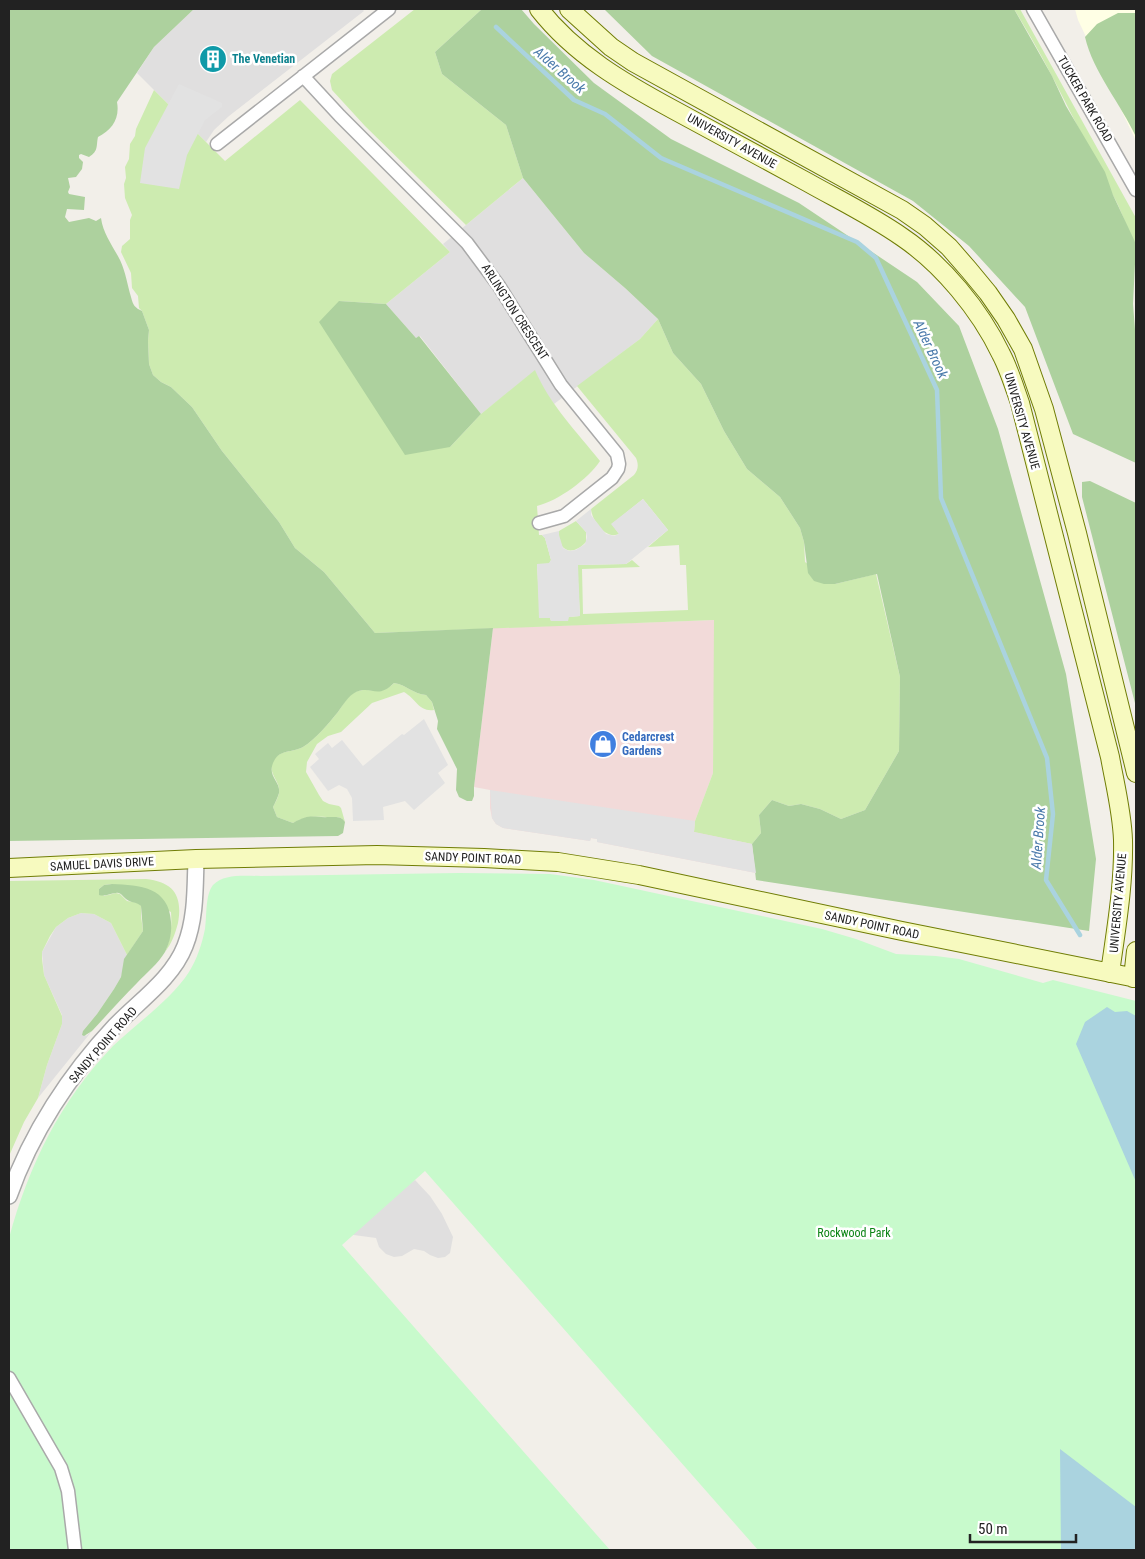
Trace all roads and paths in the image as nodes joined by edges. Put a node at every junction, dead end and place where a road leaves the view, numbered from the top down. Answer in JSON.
{"nodes":[{"id":1,"x":389,"y":9,"type":"edge"},
{"id":2,"x":539,"y":9,"type":"edge"},
{"id":3,"x":569,"y":9,"type":"edge"},
{"id":4,"x":1033,"y":9,"type":"edge"},
{"id":5,"x":303,"y":76,"type":"junction"},
{"id":6,"x":217,"y":144,"type":"dead end"},
{"id":7,"x":1136,"y":190,"type":"edge"},
{"id":8,"x":539,"y":523,"type":"dead end"},
{"id":9,"x":1136,"y":772,"type":"edge"},
{"id":10,"x":196,"y":859,"type":"junction"},
{"id":11,"x":9,"y":868,"type":"edge"},
{"id":12,"x":1136,"y":950,"type":"edge"},
{"id":13,"x":1110,"y":973,"type":"junction"},
{"id":14,"x":1135,"y":978,"type":"edge"},
{"id":15,"x":9,"y":1196,"type":"edge"},
{"id":16,"x":9,"y":1378,"type":"edge"},
{"id":17,"x":75,"y":1550,"type":"edge"}],
"edges":[{"from":1,"to":5,"type":"street"},
{"from":2,"to":13,"type":"main road","name":"UNIVERSITY AVENUE"},
{"from":3,"to":9,"type":"main road","name":"UNIVERSITY AVENUE"},
{"from":4,"to":7,"type":"street","name":"TUCKER PARK ROAD"},
{"from":5,"to":6,"type":"street"},
{"from":5,"to":8,"type":"street","name":"ARLINGTON CRESCENT"},
{"from":10,"to":11,"type":"main road","name":"SAMUEL DAVIS DRIVE"},
{"from":10,"to":13,"type":"main road","name":"SANDY POINT ROAD"},
{"from":10,"to":15,"type":"street","name":"SANDY POINT ROAD"},
{"from":12,"to":14,"type":"main road","name":"UNIVERSITY AVENUE"},
{"from":13,"to":14,"type":"main road","name":"SANDY POINT ROAD"},
{"from":16,"to":17,"type":"street"}]}
